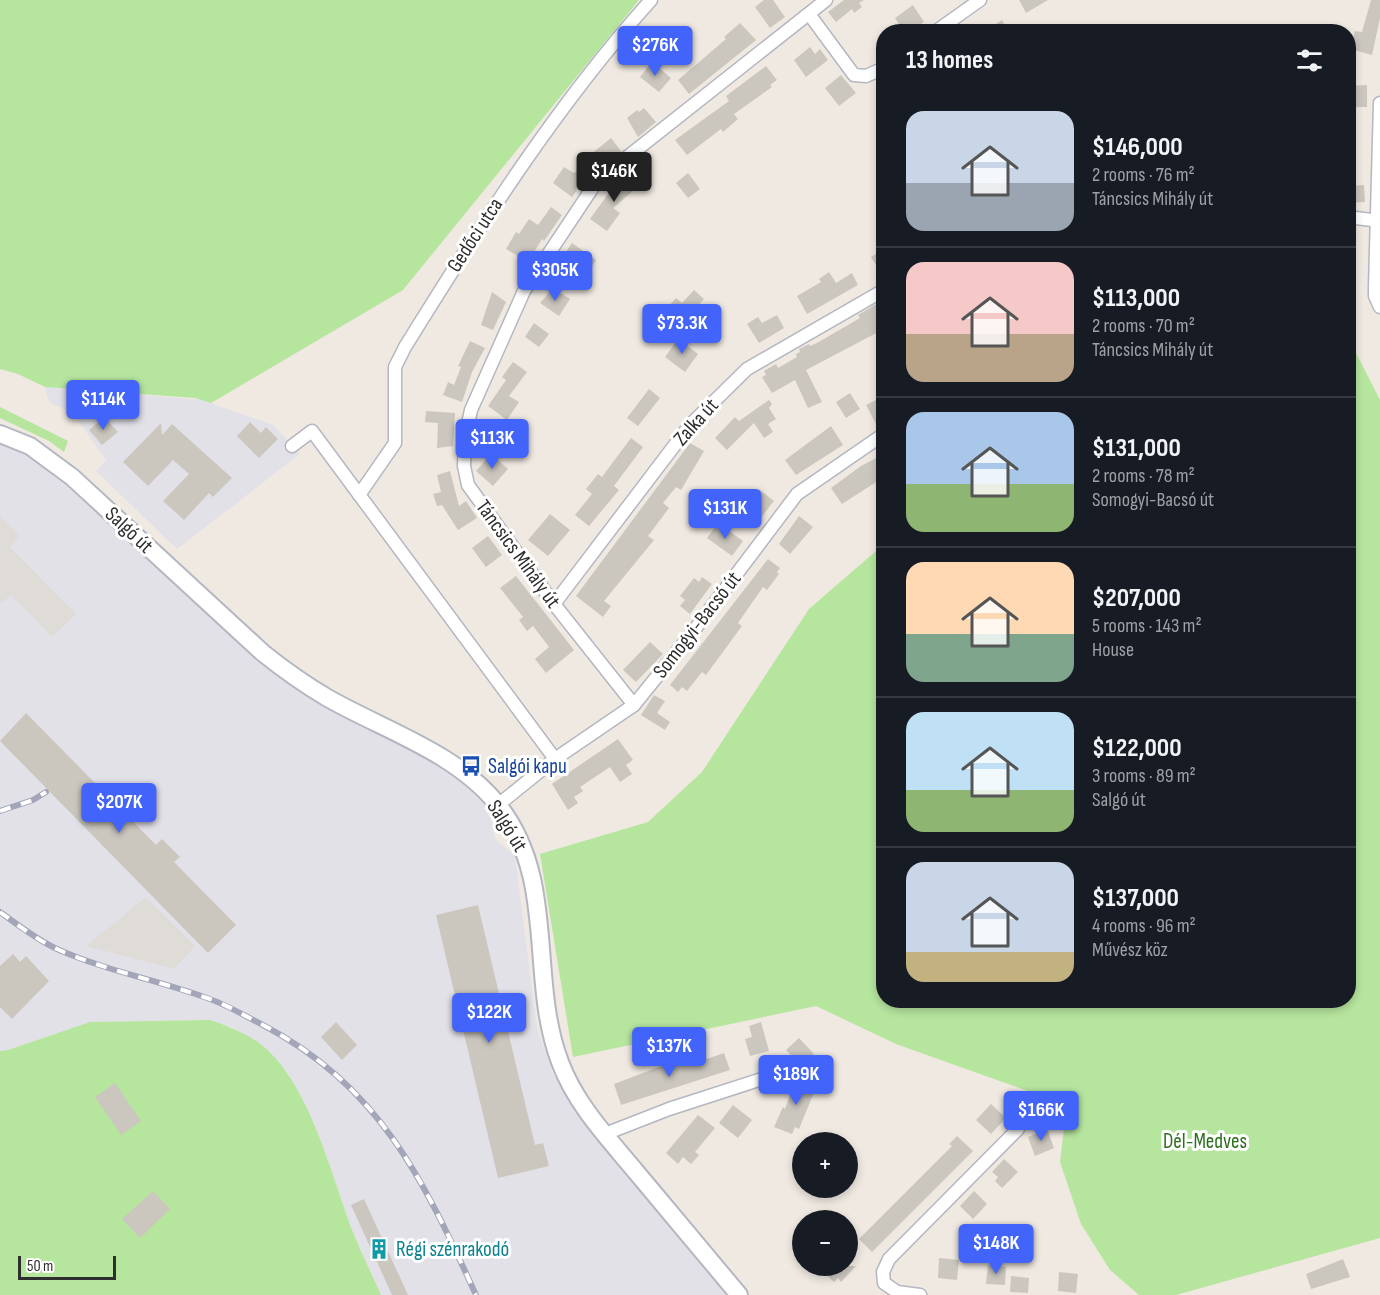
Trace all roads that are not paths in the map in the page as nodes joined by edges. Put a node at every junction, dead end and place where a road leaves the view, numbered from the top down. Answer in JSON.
{"nodes":[{"id":1,"x":651,"y":0,"type":"edge"},
{"id":2,"x":826,"y":0,"type":"edge"},
{"id":3,"x":981,"y":0,"type":"edge"},
{"id":4,"x":810,"y":14,"type":"junction"},
{"id":5,"x":946,"y":24,"type":"edge"},
{"id":6,"x":876,"y":72,"type":"edge"},
{"id":7,"x":1380,"y":103,"type":"edge"},
{"id":8,"x":1356,"y":219,"type":"edge"},
{"id":9,"x":1379,"y":221,"type":"edge"},
{"id":10,"x":876,"y":295,"type":"edge"},
{"id":11,"x":1380,"y":307,"type":"edge"},
{"id":12,"x":0,"y":434,"type":"edge"},
{"id":13,"x":876,"y":440,"type":"edge"},
{"id":14,"x":292,"y":446,"type":"dead end"},
{"id":15,"x":359,"y":495,"type":"junction"},
{"id":16,"x":554,"y":604,"type":"junction"},
{"id":17,"x":634,"y":705,"type":"junction"},
{"id":18,"x":555,"y":759,"type":"junction"},
{"id":19,"x":498,"y":805,"type":"junction"},
{"id":20,"x":768,"y":1077,"type":"dead end"},
{"id":21,"x":1018,"y":1129,"type":"dead end"},
{"id":22,"x":605,"y":1134,"type":"junction"},
{"id":23,"x":739,"y":1295,"type":"edge"},
{"id":24,"x":920,"y":1295,"type":"edge"}],
"edges":[{"from":1,"to":15,"type":"street","name":"Gedőci utca"},
{"from":2,"to":4,"type":"street","name":"Táncsics Mihály út"},
{"from":3,"to":5,"type":"street"},
{"from":4,"to":6,"type":"street"},
{"from":4,"to":16,"type":"street","name":"Táncsics Mihály út"},
{"from":7,"to":9,"type":"street"},
{"from":8,"to":9,"type":"street"},
{"from":9,"to":11,"type":"street"},
{"from":10,"to":16,"type":"street","name":"Zalka út"},
{"from":12,"to":19,"type":"main road","name":"Salgó út"},
{"from":13,"to":17,"type":"street","name":"Somogyi-Bacsó út"},
{"from":14,"to":15,"type":"street"},
{"from":15,"to":18,"type":"street"},
{"from":16,"to":17,"type":"street","name":"Táncsics Mihály út"},
{"from":17,"to":18,"type":"street","name":"Somogyi-Bacsó út"},
{"from":18,"to":19,"type":"street","name":"Somogyi-Bacsó út"},
{"from":19,"to":22,"type":"main road","name":"Salgó út"},
{"from":20,"to":22,"type":"street"},
{"from":21,"to":24,"type":"street"},
{"from":22,"to":23,"type":"main road","name":"Salgó út"}]}
